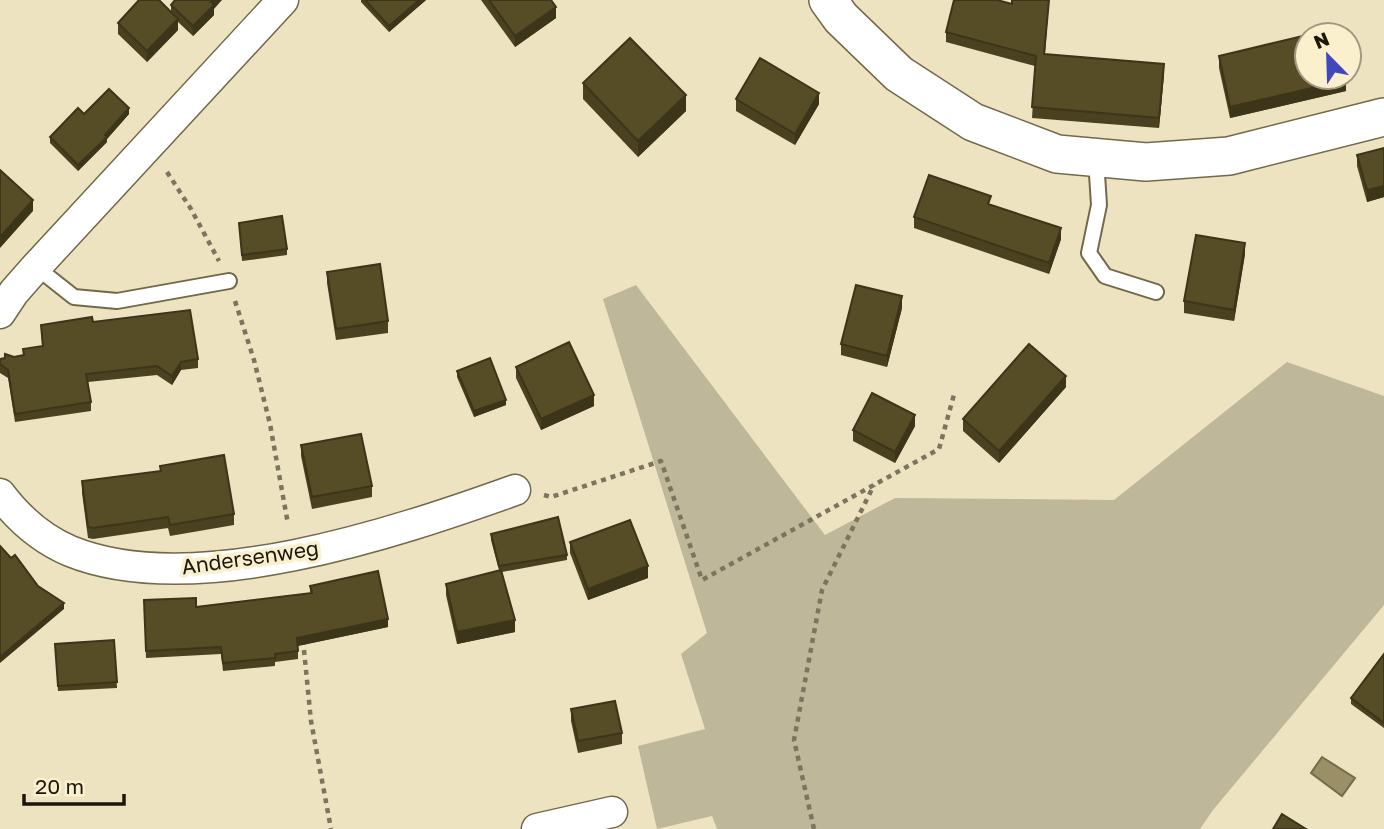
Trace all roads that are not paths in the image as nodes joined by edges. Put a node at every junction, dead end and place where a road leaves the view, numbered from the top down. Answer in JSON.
{"nodes":[{"id":1,"x":283,"y":0,"type":"edge"},
{"id":2,"x":828,"y":0,"type":"edge"},
{"id":3,"x":1384,"y":117,"type":"edge"},
{"id":4,"x":1096,"y":158,"type":"junction"},
{"id":5,"x":36,"y":267,"type":"junction"},
{"id":6,"x":229,"y":281,"type":"road end"},
{"id":7,"x":1156,"y":292,"type":"dead end"},
{"id":8,"x":0,"y":313,"type":"edge"},
{"id":9,"x":515,"y":490,"type":"road end"},
{"id":10,"x":0,"y":494,"type":"edge"},
{"id":11,"x":612,"y":813,"type":"dead end"},
{"id":12,"x":537,"y":829,"type":"edge"}],
"edges":[{"from":1,"to":5,"type":"street"},
{"from":2,"to":4,"type":"street"},
{"from":3,"to":4,"type":"street"},
{"from":4,"to":7,"type":"lane"},
{"from":5,"to":6,"type":"lane"},
{"from":5,"to":8,"type":"street"},
{"from":9,"to":10,"type":"street","name":"Andersenweg"},
{"from":11,"to":12,"type":"street"}]}
